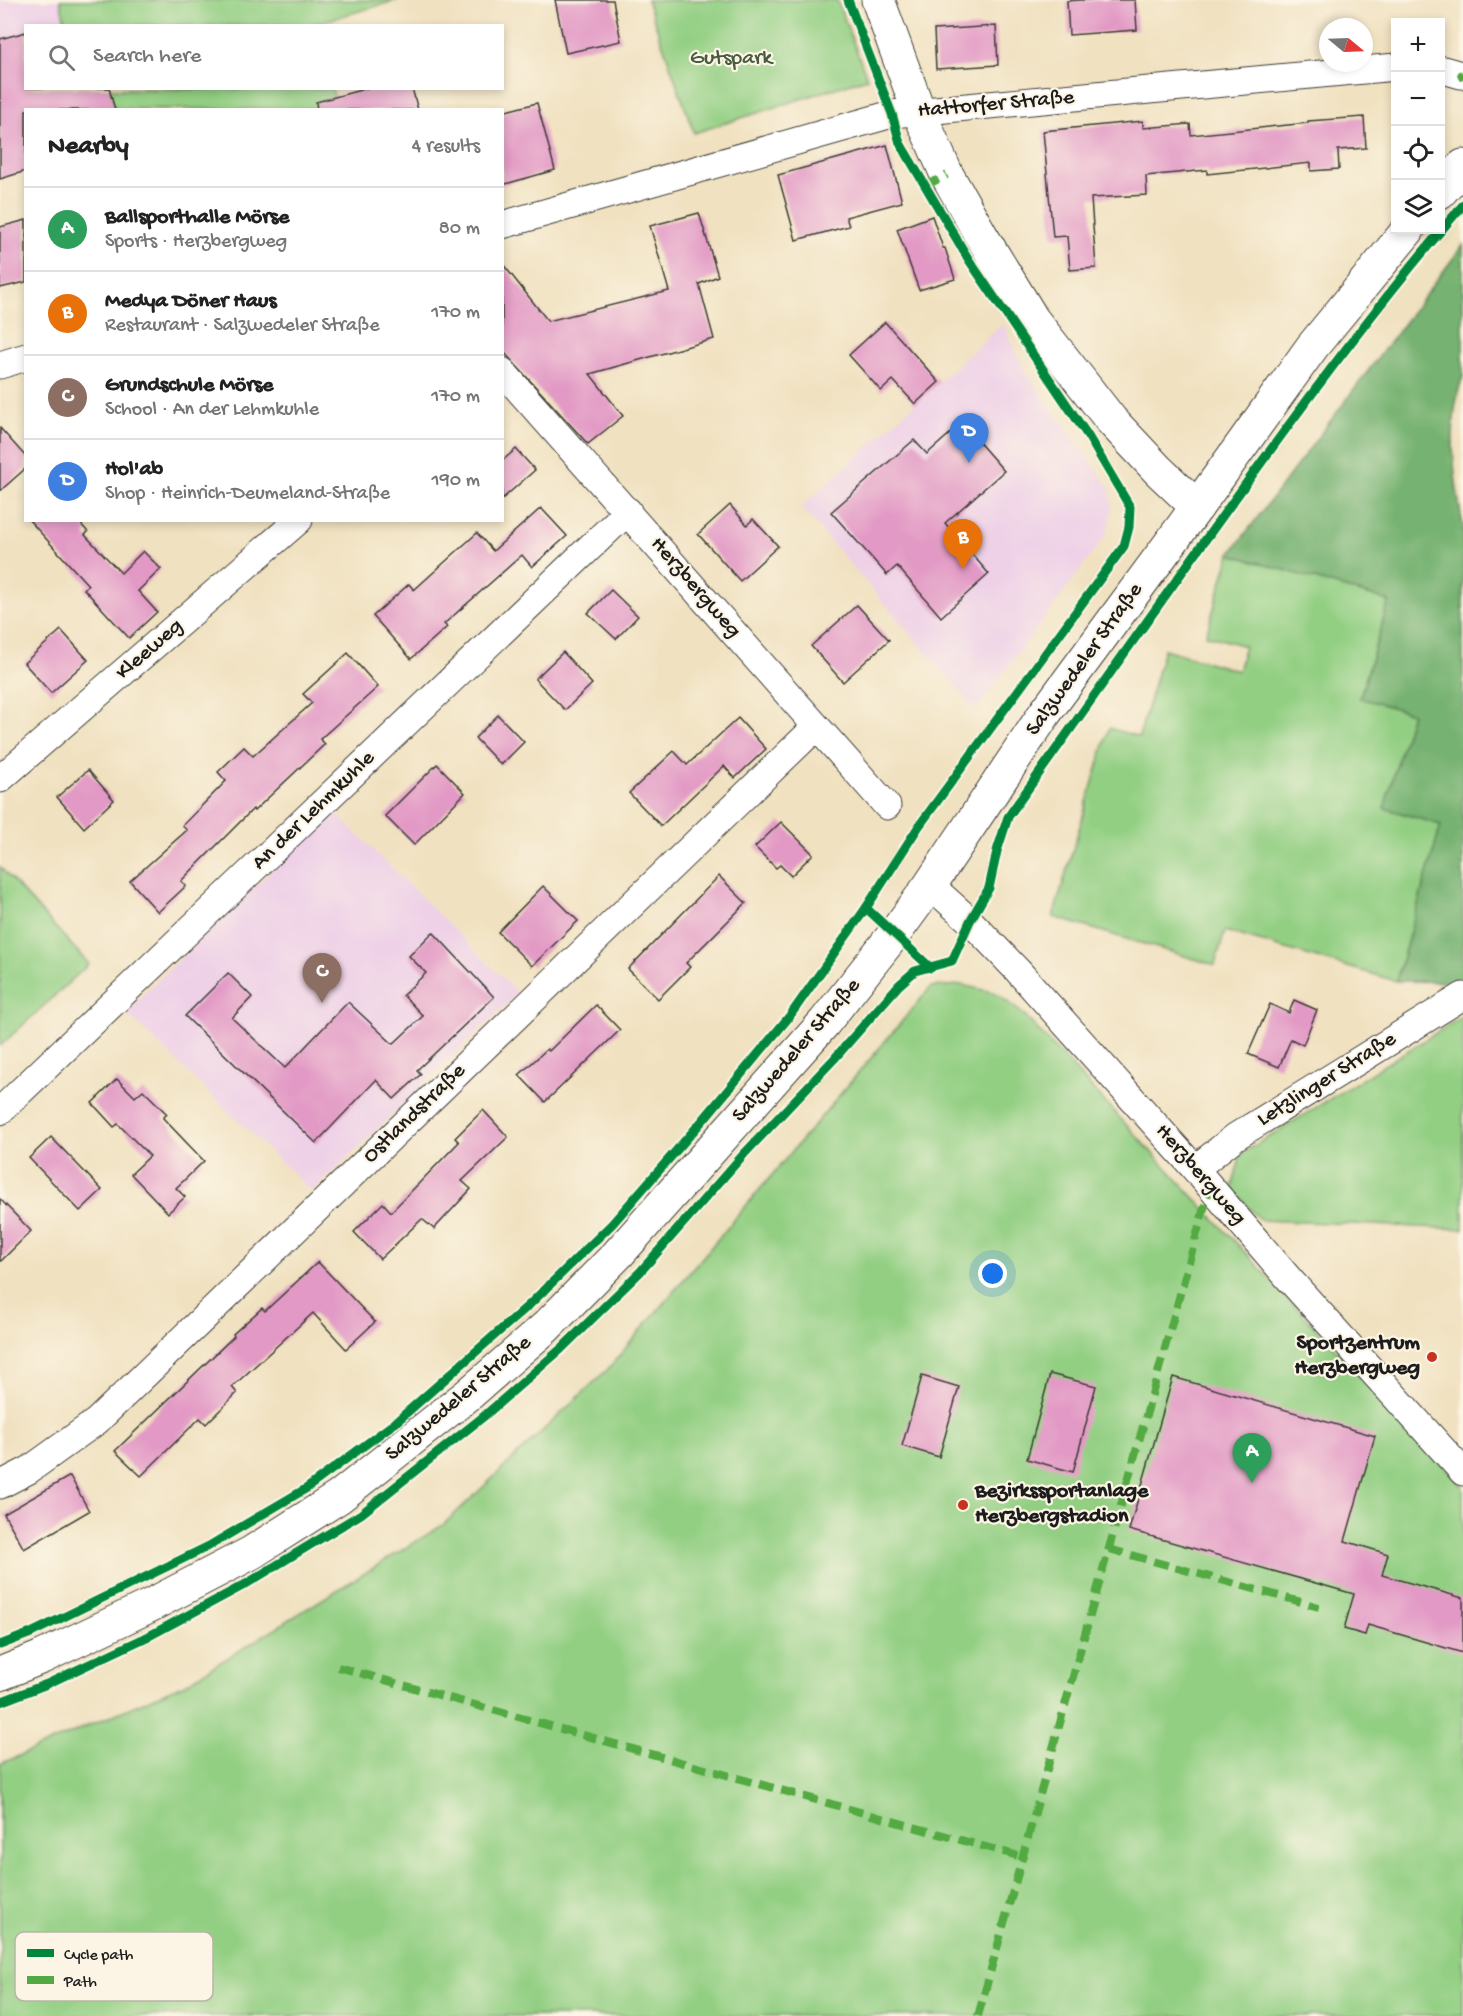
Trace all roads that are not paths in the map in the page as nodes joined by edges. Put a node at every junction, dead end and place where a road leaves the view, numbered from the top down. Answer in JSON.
{"nodes":[{"id":1,"x":878,"y":0,"type":"edge"},
{"id":2,"x":1391,"y":67,"type":"edge"},
{"id":3,"x":919,"y":112,"type":"junction"},
{"id":4,"x":1463,"y":166,"type":"edge"},
{"id":5,"x":1445,"y":186,"type":"edge"},
{"id":6,"x":504,"y":224,"type":"edge"},
{"id":7,"x":1405,"y":234,"type":"edge"},
{"id":8,"x":24,"y":358,"type":"edge"},
{"id":9,"x":0,"y":365,"type":"edge"},
{"id":10,"x":504,"y":373,"type":"edge"},
{"id":11,"x":1197,"y":507,"type":"junction"},
{"id":12,"x":628,"y":511,"type":"junction"},
{"id":13,"x":297,"y":522,"type":"edge"},
{"id":14,"x":816,"y":727,"type":"junction"},
{"id":15,"x":0,"y":779,"type":"edge"},
{"id":16,"x":887,"y":806,"type":"dead end"},
{"id":17,"x":930,"y":885,"type":"junction"},
{"id":18,"x":1463,"y":996,"type":"edge"},
{"id":19,"x":0,"y":1111,"type":"edge"},
{"id":20,"x":1195,"y":1169,"type":"junction"},
{"id":21,"x":1463,"y":1472,"type":"edge"},
{"id":22,"x":0,"y":1485,"type":"edge"},
{"id":23,"x":0,"y":1674,"type":"edge"}],
"edges":[{"from":1,"to":3,"type":"street"},
{"from":2,"to":3,"type":"street","name":"Hattorfer Straße"},
{"from":3,"to":6,"type":"street","name":"Hattorfer Straße"},
{"from":3,"to":11,"type":"street"},
{"from":4,"to":5,"type":"street"},
{"from":7,"to":11,"type":"street","name":"Salzwedeler Straße"},
{"from":8,"to":9,"type":"street"},
{"from":10,"to":12,"type":"street","name":"Herzbergweg"},
{"from":11,"to":17,"type":"street","name":"Salzwedeler Straße"},
{"from":12,"to":14,"type":"street","name":"Herzbergweg"},
{"from":12,"to":19,"type":"street","name":"An der Lehmkuhle"},
{"from":13,"to":15,"type":"street","name":"Kleeweg"},
{"from":14,"to":16,"type":"street","name":"Herzbergweg"},
{"from":14,"to":22,"type":"street","name":"Ostlandstraße"},
{"from":17,"to":20,"type":"street","name":"Herzbergweg"},
{"from":17,"to":23,"type":"street","name":"Salzwedeler Straße"},
{"from":18,"to":20,"type":"street","name":"Letzlinger Straße"},
{"from":20,"to":21,"type":"street","name":"Herzbergweg"}]}
